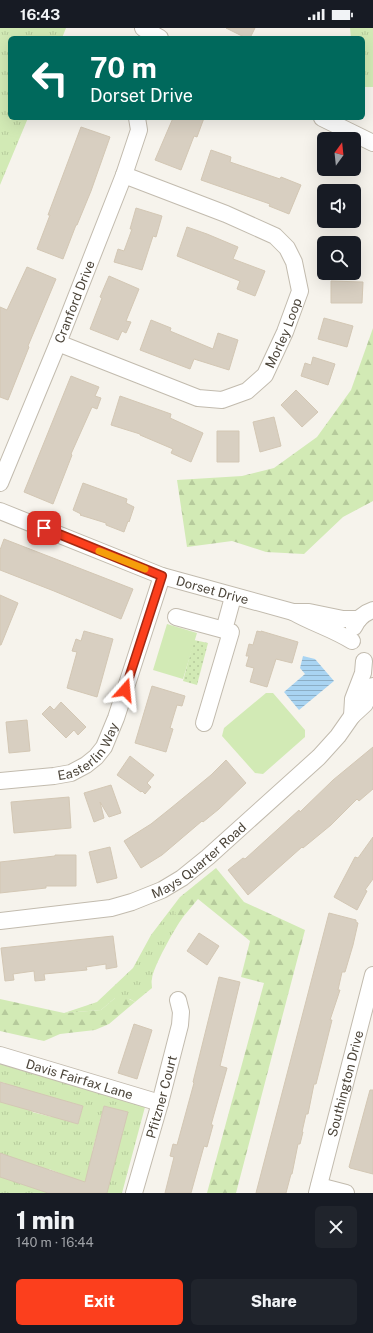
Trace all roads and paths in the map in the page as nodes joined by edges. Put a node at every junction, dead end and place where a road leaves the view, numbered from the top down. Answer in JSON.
{"nodes":[{"id":1,"x":143,"y":28,"type":"edge"},
{"id":2,"x":157,"y":36,"type":"edge"},
{"id":3,"x":137,"y":120,"type":"edge"},
{"id":4,"x":326,"y":120,"type":"edge"},
{"id":5,"x":373,"y":143,"type":"edge"},
{"id":6,"x":124,"y":175,"type":"junction"},
{"id":7,"x":58,"y":343,"type":"junction"},
{"id":8,"x":0,"y":483,"type":"edge"},
{"id":9,"x":0,"y":510,"type":"edge"},
{"id":10,"x":162,"y":576,"type":"junction"},
{"id":11,"x":233,"y":597,"type":"junction"},
{"id":12,"x":373,"y":610,"type":"edge"},
{"id":13,"x":293,"y":612,"type":"junction"},
{"id":14,"x":176,"y":617,"type":"dead end"},
{"id":15,"x":359,"y":619,"type":"junction"},
{"id":16,"x":224,"y":630,"type":"junction"},
{"id":17,"x":352,"y":641,"type":"junction"},
{"id":18,"x":368,"y":663,"type":"edge"},
{"id":19,"x":373,"y":686,"type":"edge"},
{"id":20,"x":352,"y":716,"type":"junction"},
{"id":21,"x":204,"y":723,"type":"dead end"},
{"id":22,"x":0,"y":781,"type":"edge"},
{"id":23,"x":0,"y":921,"type":"edge"},
{"id":24,"x":373,"y":975,"type":"edge"},
{"id":25,"x":178,"y":1000,"type":"dead end"},
{"id":26,"x":0,"y":1054,"type":"edge"},
{"id":27,"x":160,"y":1103,"type":"junction"},
{"id":28,"x":318,"y":1189,"type":"edge"},
{"id":29,"x":134,"y":1193,"type":"edge"},
{"id":30,"x":346,"y":1193,"type":"edge"}],
"edges":[{"from":1,"to":2,"type":"street"},
{"from":3,"to":6,"type":"street","name":"Cranford Drive"},
{"from":4,"to":5,"type":"street"},
{"from":6,"to":7,"type":"street","name":"Cranford Drive"},
{"from":6,"to":7,"type":"street","name":"Morley Loop"},
{"from":7,"to":8,"type":"street","name":"Cranford Drive"},
{"from":9,"to":10,"type":"street","name":"Dorset Drive"},
{"from":10,"to":11,"type":"street","name":"Dorset Drive"},
{"from":10,"to":22,"type":"street","name":"Easterlin Way"},
{"from":11,"to":13,"type":"street","name":"Dorset Drive"},
{"from":11,"to":16,"type":"street"},
{"from":12,"to":15,"type":"street"},
{"from":13,"to":15,"type":"street","name":"Dorset Drive"},
{"from":13,"to":17,"type":"street","name":"Dorset Drive"},
{"from":14,"to":16,"type":"street"},
{"from":15,"to":17,"type":"street"},
{"from":16,"to":21,"type":"street"},
{"from":17,"to":18,"type":"street","name":"Mays Quarter Road"},
{"from":18,"to":20,"type":"street","name":"Mays Quarter Road"},
{"from":19,"to":20,"type":"street","name":"Mays Quarter Road"},
{"from":20,"to":23,"type":"street","name":"Mays Quarter Road"},
{"from":24,"to":28,"type":"street","name":"Southington Drive"},
{"from":25,"to":27,"type":"street","name":"Pfitzner Court"},
{"from":26,"to":27,"type":"street","name":"Davis Fairfax Lane"},
{"from":27,"to":29,"type":"street","name":"Pfitzner Court"},
{"from":28,"to":30,"type":"street"}]}
